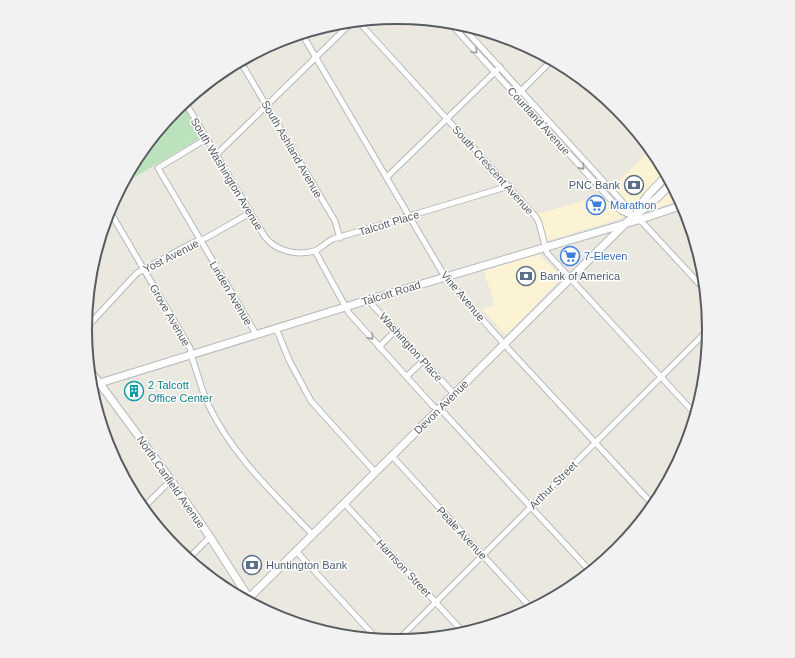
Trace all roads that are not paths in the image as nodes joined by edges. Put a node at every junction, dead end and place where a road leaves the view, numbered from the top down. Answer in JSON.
{"nodes":[{"id":1,"x":363,"y":26,"type":"edge"},
{"id":2,"x":345,"y":29,"type":"edge"},
{"id":3,"x":455,"y":30,"type":"edge"},
{"id":4,"x":468,"y":32,"type":"edge"},
{"id":5,"x":305,"y":38,"type":"edge"},
{"id":6,"x":316,"y":57,"type":"junction"},
{"id":7,"x":548,"y":64,"type":"edge"},
{"id":8,"x":243,"y":66,"type":"edge"},
{"id":9,"x":500,"y":67,"type":"junction"},
{"id":10,"x":495,"y":72,"type":"junction"},
{"id":11,"x":521,"y":90,"type":"junction"},
{"id":12,"x":516,"y":96,"type":"junction"},
{"id":13,"x":267,"y":106,"type":"junction"},
{"id":14,"x":188,"y":107,"type":"edge"},
{"id":15,"x":447,"y":118,"type":"junction"},
{"id":16,"x":206,"y":139,"type":"junction"},
{"id":17,"x":216,"y":155,"type":"junction"},
{"id":18,"x":387,"y":177,"type":"junction"},
{"id":19,"x":663,"y":179,"type":"edge"},
{"id":20,"x":508,"y":186,"type":"junction"},
{"id":21,"x":668,"y":187,"type":"edge"},
{"id":22,"x":677,"y":207,"type":"edge"},
{"id":23,"x":250,"y":213,"type":"junction"},
{"id":24,"x":410,"y":216,"type":"junction"},
{"id":25,"x":114,"y":218,"type":"edge"},
{"id":26,"x":635,"y":218,"type":"junction"},
{"id":27,"x":626,"y":223,"type":"junction"},
{"id":28,"x":340,"y":238,"type":"junction"},
{"id":29,"x":200,"y":240,"type":"junction"},
{"id":30,"x":272,"y":244,"type":"joint"},
{"id":31,"x":546,"y":246,"type":"junction"},
{"id":32,"x":315,"y":251,"type":"junction"},
{"id":33,"x":144,"y":270,"type":"junction"},
{"id":34,"x":445,"y":277,"type":"junction"},
{"id":35,"x":570,"y":278,"type":"junction"},
{"id":36,"x":699,"y":284,"type":"edge"},
{"id":37,"x":368,"y":300,"type":"junction"},
{"id":38,"x":346,"y":307,"type":"junction"},
{"id":39,"x":92,"y":321,"type":"edge"},
{"id":40,"x":276,"y":328,"type":"junction"},
{"id":41,"x":396,"y":330,"type":"junction"},
{"id":42,"x":256,"y":334,"type":"junction"},
{"id":43,"x":702,"y":337,"type":"edge"},
{"id":44,"x":504,"y":344,"type":"junction"},
{"id":45,"x":379,"y":347,"type":"junction"},
{"id":46,"x":191,"y":354,"type":"junction"},
{"id":47,"x":424,"y":360,"type":"junction"},
{"id":48,"x":407,"y":376,"type":"junction"},
{"id":49,"x":96,"y":378,"type":"edge"},
{"id":50,"x":661,"y":378,"type":"junction"},
{"id":51,"x":100,"y":383,"type":"junction"},
{"id":52,"x":454,"y":394,"type":"junction"},
{"id":53,"x":439,"y":409,"type":"junction"},
{"id":54,"x":691,"y":410,"type":"edge"},
{"id":55,"x":595,"y":443,"type":"junction"},
{"id":56,"x":392,"y":456,"type":"junction"},
{"id":57,"x":375,"y":472,"type":"junction"},
{"id":58,"x":171,"y":480,"type":"junction"},
{"id":59,"x":649,"y":501,"type":"edge"},
{"id":60,"x":148,"y":503,"type":"edge"},
{"id":61,"x":344,"y":503,"type":"junction"},
{"id":62,"x":531,"y":507,"type":"junction"},
{"id":63,"x":313,"y":535,"type":"junction"},
{"id":64,"x":210,"y":537,"type":"junction"},
{"id":65,"x":296,"y":551,"type":"junction"},
{"id":66,"x":192,"y":555,"type":"edge"},
{"id":67,"x":483,"y":555,"type":"junction"},
{"id":68,"x":587,"y":568,"type":"edge"},
{"id":69,"x":244,"y":592,"type":"edge"},
{"id":70,"x":253,"y":597,"type":"edge"},
{"id":71,"x":435,"y":603,"type":"junction"},
{"id":72,"x":528,"y":605,"type":"edge"},
{"id":73,"x":459,"y":628,"type":"edge"},
{"id":74,"x":371,"y":632,"type":"edge"},
{"id":75,"x":404,"y":634,"type":"edge"}],
"edges":[{"from":1,"to":15,"type":"street","name":"South Crescent Avenue"},
{"from":2,"to":6,"type":"street"},
{"from":3,"to":10,"type":"street","name":"Courtland Avenue","one_way":true},
{"from":4,"to":9,"type":"street","name":"Courtland Avenue"},
{"from":5,"to":6,"type":"street","name":"Vine Avenue"},
{"from":6,"to":13,"type":"street"},
{"from":6,"to":18,"type":"street","name":"Vine Avenue"},
{"from":7,"to":11,"type":"street"},
{"from":8,"to":13,"type":"street","name":"South Ashland Avenue"},
{"from":9,"to":10,"type":"street"},
{"from":9,"to":11,"type":"street","name":"Courtland Avenue"},
{"from":10,"to":12,"type":"street","name":"Courtland Avenue"},
{"from":10,"to":15,"type":"street"},
{"from":11,"to":12,"type":"street"},
{"from":11,"to":26,"type":"street","name":"Courtland Avenue"},
{"from":12,"to":26,"type":"street","name":"Courtland Avenue","one_way":true},
{"from":13,"to":17,"type":"street"},
{"from":13,"to":28,"type":"street","name":"South Ashland Avenue"},
{"from":14,"to":16,"type":"street","name":"South Washington Avenue"},
{"from":15,"to":18,"type":"street"},
{"from":15,"to":20,"type":"street","name":"South Crescent Avenue"},
{"from":16,"to":17,"type":"street","name":"South Washington Avenue"},
{"from":16,"to":29,"type":"street","name":"Linden Avenue"},
{"from":17,"to":23,"type":"street","name":"South Washington Avenue"},
{"from":18,"to":24,"type":"street","name":"Vine Avenue"},
{"from":19,"to":26,"type":"street","name":"Devon Avenue"},
{"from":20,"to":24,"type":"street","name":"Talcott Place"},
{"from":20,"to":31,"type":"street","name":"South Crescent Avenue"},
{"from":21,"to":26,"type":"street","name":"Devon Avenue"},
{"from":22,"to":26,"type":"street"},
{"from":23,"to":29,"type":"street","name":"Yost Avenue"},
{"from":23,"to":30,"type":"street","name":"South Washington Avenue"},
{"from":24,"to":28,"type":"street","name":"Talcott Place"},
{"from":24,"to":34,"type":"street","name":"Vine Avenue"},
{"from":25,"to":33,"type":"street","name":"Grove Avenue"},
{"from":26,"to":27,"type":"street","name":"Devon Avenue"},
{"from":26,"to":36,"type":"street","name":"Courtland Avenue"},
{"from":27,"to":31,"type":"street","name":"Talcott Road"},
{"from":27,"to":35,"type":"street","name":"Devon Avenue"},
{"from":28,"to":32,"type":"street","name":"Talcott Place"},
{"from":29,"to":33,"type":"street","name":"Yost Avenue"},
{"from":29,"to":42,"type":"street","name":"Linden Avenue"},
{"from":30,"to":32,"type":"street","name":"Talcott Place"},
{"from":31,"to":34,"type":"street","name":"Talcott Road"},
{"from":31,"to":35,"type":"street","name":"South Crescent Avenue"},
{"from":32,"to":38,"type":"street"},
{"from":33,"to":39,"type":"street","name":"Yost Avenue"},
{"from":33,"to":46,"type":"street","name":"Grove Avenue"},
{"from":34,"to":37,"type":"street","name":"Talcott Road"},
{"from":34,"to":44,"type":"street","name":"Vine Avenue"},
{"from":35,"to":44,"type":"street","name":"Devon Avenue"},
{"from":35,"to":50,"type":"street","name":"South Crescent Avenue"},
{"from":37,"to":38,"type":"street","name":"Talcott Road"},
{"from":37,"to":41,"type":"street","name":"Washington Place"},
{"from":38,"to":40,"type":"street","name":"Talcott Road"},
{"from":38,"to":45,"type":"street","one_way":true},
{"from":40,"to":42,"type":"street","name":"Talcott Road"},
{"from":40,"to":57,"type":"street"},
{"from":41,"to":45,"type":"street"},
{"from":41,"to":47,"type":"street","name":"Washington Place"},
{"from":42,"to":46,"type":"street","name":"Talcott Road"},
{"from":43,"to":50,"type":"street","name":"Arthur Street"},
{"from":44,"to":52,"type":"street","name":"Devon Avenue"},
{"from":44,"to":55,"type":"street","name":"Vine Avenue"},
{"from":45,"to":48,"type":"street"},
{"from":46,"to":51,"type":"street","name":"Talcott Road"},
{"from":46,"to":63,"type":"street","name":"Grove Avenue"},
{"from":47,"to":48,"type":"street"},
{"from":47,"to":52,"type":"street","name":"Washington Place"},
{"from":48,"to":53,"type":"street"},
{"from":49,"to":51,"type":"street","name":"North Canfield Avenue"},
{"from":50,"to":54,"type":"street","name":"South Crescent Avenue"},
{"from":50,"to":55,"type":"street","name":"Arthur Street"},
{"from":51,"to":58,"type":"street","name":"North Canfield Avenue"},
{"from":52,"to":53,"type":"street","name":"Devon Avenue"},
{"from":53,"to":56,"type":"street","name":"Devon Avenue"},
{"from":53,"to":62,"type":"street"},
{"from":55,"to":59,"type":"street","name":"Vine Avenue"},
{"from":55,"to":62,"type":"street","name":"Arthur Street"},
{"from":56,"to":57,"type":"street","name":"Devon Avenue"},
{"from":56,"to":67,"type":"street","name":"Peale Avenue"},
{"from":57,"to":61,"type":"street","name":"Devon Avenue"},
{"from":58,"to":60,"type":"street"},
{"from":58,"to":64,"type":"street","name":"North Canfield Avenue"},
{"from":61,"to":63,"type":"street","name":"Devon Avenue"},
{"from":61,"to":71,"type":"street","name":"Harrison Street"},
{"from":62,"to":67,"type":"street","name":"Arthur Street"},
{"from":62,"to":68,"type":"street"},
{"from":63,"to":65,"type":"street","name":"Devon Avenue"},
{"from":64,"to":66,"type":"street"},
{"from":64,"to":69,"type":"street","name":"North Canfield Avenue"},
{"from":65,"to":70,"type":"street","name":"Devon Avenue"},
{"from":65,"to":74,"type":"street"},
{"from":67,"to":71,"type":"street","name":"Arthur Street"},
{"from":67,"to":72,"type":"street","name":"Peale Avenue"},
{"from":71,"to":73,"type":"street","name":"Harrison Street"},
{"from":71,"to":75,"type":"street","name":"Arthur Street"}]}
